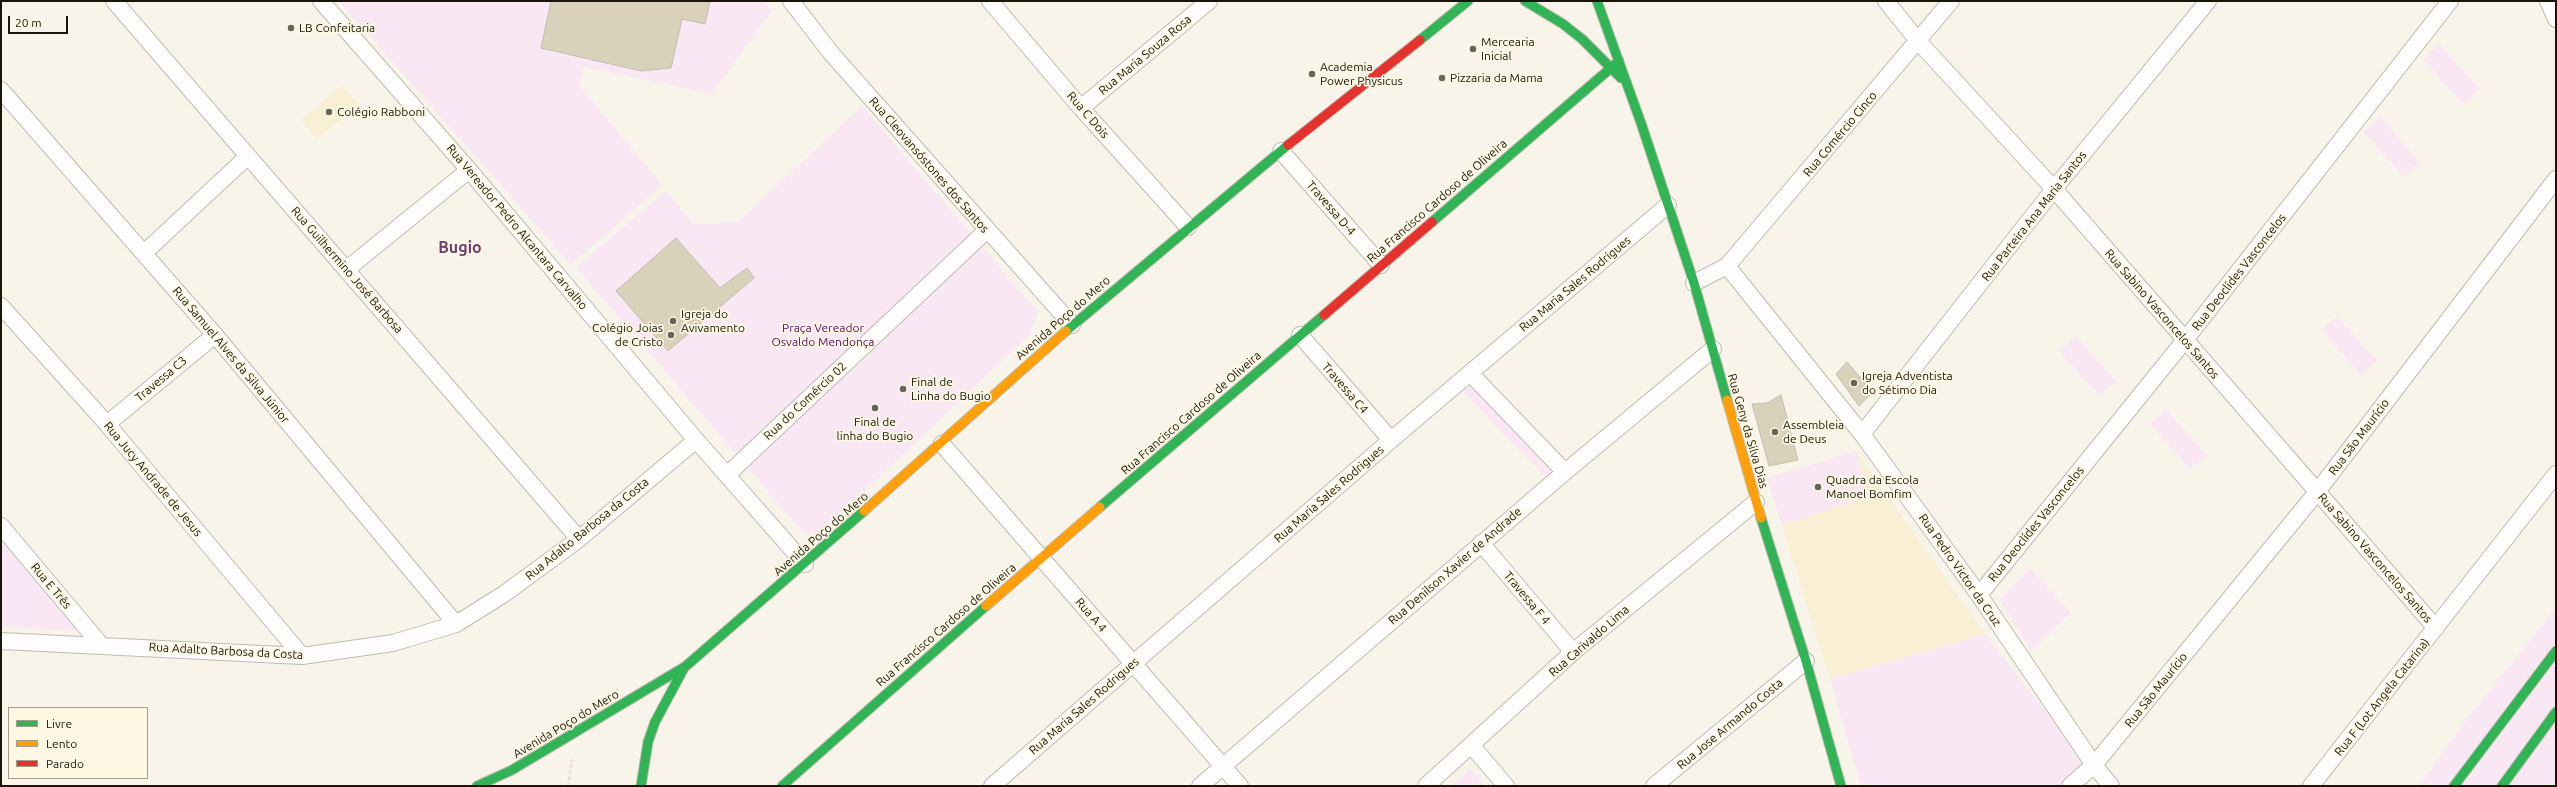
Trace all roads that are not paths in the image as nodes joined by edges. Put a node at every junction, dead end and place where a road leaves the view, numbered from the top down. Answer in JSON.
{"nodes":[{"id":1,"x":114,"y":1,"type":"edge"},
{"id":2,"x":322,"y":1,"type":"edge"},
{"id":3,"x":791,"y":1,"type":"edge"},
{"id":4,"x":1209,"y":1,"type":"edge"},
{"id":5,"x":1468,"y":1,"type":"edge"},
{"id":6,"x":1525,"y":1,"type":"edge"},
{"id":7,"x":1597,"y":1,"type":"edge"},
{"id":8,"x":1886,"y":1,"type":"edge"},
{"id":9,"x":1951,"y":1,"type":"edge"},
{"id":10,"x":2208,"y":1,"type":"edge"},
{"id":11,"x":2450,"y":1,"type":"edge"},
{"id":12,"x":2548,"y":1,"type":"edge"},
{"id":13,"x":994,"y":2,"type":"edge"},
{"id":14,"x":2556,"y":19,"type":"edge"},
{"id":15,"x":1918,"y":41,"type":"junction"},
{"id":16,"x":1618,"y":61,"type":"junction"},
{"id":17,"x":1611,"y":68,"type":"junction"},
{"id":18,"x":1627,"y":84,"type":"junction"},
{"id":19,"x":1,"y":90,"type":"edge"},
{"id":20,"x":1081,"y":108,"type":"junction"},
{"id":21,"x":1281,"y":151,"type":"junction"},
{"id":22,"x":247,"y":157,"type":"junction"},
{"id":23,"x":470,"y":170,"type":"junction"},
{"id":24,"x":2556,"y":179,"type":"edge"},
{"id":25,"x":2054,"y":189,"type":"junction"},
{"id":26,"x":1668,"y":205,"type":"junction"},
{"id":27,"x":1188,"y":227,"type":"junction"},
{"id":28,"x":987,"y":230,"type":"junction"},
{"id":29,"x":144,"y":253,"type":"junction"},
{"id":30,"x":1381,"y":265,"type":"junction"},
{"id":31,"x":1727,"y":266,"type":"junction"},
{"id":32,"x":347,"y":269,"type":"junction"},
{"id":33,"x":1694,"y":284,"type":"junction"},
{"id":34,"x":1,"y":306,"type":"edge"},
{"id":35,"x":1072,"y":325,"type":"junction"},
{"id":36,"x":215,"y":335,"type":"junction"},
{"id":37,"x":1300,"y":335,"type":"junction"},
{"id":38,"x":2185,"y":340,"type":"junction"},
{"id":39,"x":1713,"y":349,"type":"junction"},
{"id":40,"x":1470,"y":373,"type":"junction"},
{"id":41,"x":107,"y":424,"type":"junction"},
{"id":42,"x":1862,"y":434,"type":"junction"},
{"id":43,"x":696,"y":440,"type":"junction"},
{"id":44,"x":1391,"y":440,"type":"junction"},
{"id":45,"x":942,"y":444,"type":"junction"},
{"id":46,"x":1565,"y":472,"type":"junction"},
{"id":47,"x":728,"y":474,"type":"junction"},
{"id":48,"x":2556,"y":474,"type":"edge"},
{"id":49,"x":2317,"y":492,"type":"junction"},
{"id":50,"x":1756,"y":502,"type":"junction"},
{"id":51,"x":1,"y":526,"type":"edge"},
{"id":52,"x":579,"y":539,"type":"junction"},
{"id":53,"x":1481,"y":543,"type":"junction"},
{"id":54,"x":1042,"y":557,"type":"junction"},
{"id":55,"x":805,"y":564,"type":"junction"},
{"id":56,"x":1979,"y":595,"type":"junction"},
{"id":57,"x":456,"y":624,"type":"junction"},
{"id":58,"x":2436,"y":628,"type":"junction"},
{"id":59,"x":1,"y":641,"type":"edge"},
{"id":60,"x":101,"y":645,"type":"junction"},
{"id":61,"x":2556,"y":651,"type":"edge"},
{"id":62,"x":1573,"y":652,"type":"junction"},
{"id":63,"x":302,"y":656,"type":"junction"},
{"id":64,"x":1806,"y":661,"type":"junction"},
{"id":65,"x":1134,"y":663,"type":"junction"},
{"id":66,"x":686,"y":666,"type":"junction"},
{"id":67,"x":2556,"y":712,"type":"edge"},
{"id":68,"x":1472,"y":746,"type":"junction"},
{"id":69,"x":2094,"y":765,"type":"junction"},
{"id":70,"x":1223,"y":766,"type":"junction"},
{"id":71,"x":476,"y":786,"type":"edge"},
{"id":72,"x":641,"y":786,"type":"edge"},
{"id":73,"x":782,"y":786,"type":"edge"},
{"id":74,"x":992,"y":786,"type":"edge"},
{"id":75,"x":1200,"y":786,"type":"edge"},
{"id":76,"x":1240,"y":786,"type":"edge"},
{"id":77,"x":1426,"y":786,"type":"edge"},
{"id":78,"x":1506,"y":786,"type":"edge"},
{"id":79,"x":1654,"y":786,"type":"edge"},
{"id":80,"x":1841,"y":786,"type":"edge"},
{"id":81,"x":2070,"y":786,"type":"edge"},
{"id":82,"x":2111,"y":786,"type":"edge"},
{"id":83,"x":2311,"y":786,"type":"edge"},
{"id":84,"x":2454,"y":786,"type":"edge"},
{"id":85,"x":2502,"y":786,"type":"edge"}],
"edges":[{"from":1,"to":22,"type":"street","name":"Rua Guilhermino José Barbosa"},
{"from":2,"to":23,"type":"street","name":"Rua Vereador Pedro Alcantara Carvalho"},
{"from":3,"to":28,"type":"street","name":"Rua Cleovansóstones dos Santos"},
{"from":4,"to":20,"type":"street","name":"Rua Maria Souza Rosa"},
{"from":5,"to":21,"type":"main road","name":"Avenida Poço do Mero"},
{"from":6,"to":17,"type":"main road","name":"Rua Geny da Silva Dias"},
{"from":7,"to":16,"type":"main road","name":"Rua Geny da Silva Dias"},
{"from":8,"to":15,"type":"street","name":"Rua Sabino Vasconcelos Santos"},
{"from":9,"to":15,"type":"street","name":"Rua Comércio Cinco"},
{"from":10,"to":25,"type":"street","name":"Rua Parteira Ana Maria Santos"},
{"from":11,"to":38,"type":"street","name":"Rua Deoclídes Vasconcelos"},
{"from":12,"to":14,"type":"street"},
{"from":13,"to":20,"type":"street","name":"Rua C Dois"},
{"from":15,"to":25,"type":"street","name":"Rua Sabino Vasconcelos Santos"},
{"from":15,"to":31,"type":"street","name":"Rua Comércio Cinco"},
{"from":16,"to":17,"type":"main road","name":"Rua Francisco Cardoso de Oliveira"},
{"from":16,"to":18,"type":"main road","name":"Rua Geny da Silva Dias"},
{"from":17,"to":18,"type":"main road","name":"Rua Geny da Silva Dias"},
{"from":17,"to":30,"type":"main road","name":"Rua Francisco Cardoso de Oliveira"},
{"from":18,"to":26,"type":"main road","name":"Rua Geny da Silva Dias"},
{"from":19,"to":29,"type":"street","name":"Rua Samuel Alves da Silva Júnior"},
{"from":20,"to":27,"type":"street","name":"Rua C Dois"},
{"from":21,"to":27,"type":"main road","name":"Avenida Poço do Mero"},
{"from":21,"to":30,"type":"street","name":"Travessa D-4"},
{"from":22,"to":29,"type":"street"},
{"from":22,"to":32,"type":"street","name":"Rua Guilhermino José Barbosa"},
{"from":23,"to":32,"type":"street"},
{"from":23,"to":43,"type":"street","name":"Rua Vereador Pedro Alcantara Carvalho"},
{"from":24,"to":49,"type":"street","name":"Rua São Maurício"},
{"from":25,"to":38,"type":"street","name":"Rua Sabino Vasconcelos Santos"},
{"from":25,"to":42,"type":"street","name":"Rua Parteira Ana Maria Santos"},
{"from":26,"to":33,"type":"main road","name":"Rua Geny da Silva Dias"},
{"from":26,"to":40,"type":"street","name":"Rua Maria Sales Rodrigues"},
{"from":27,"to":35,"type":"main road","name":"Avenida Poço do Mero"},
{"from":28,"to":35,"type":"street","name":"Rua Cleovansóstones dos Santos"},
{"from":28,"to":47,"type":"street","name":"Rua do Comércio 02"},
{"from":29,"to":36,"type":"street","name":"Rua Samuel Alves da Silva Júnior"},
{"from":30,"to":37,"type":"main road","name":"Rua Francisco Cardoso de Oliveira"},
{"from":31,"to":33,"type":"street"},
{"from":31,"to":42,"type":"street","name":"Rua Pedro Victor da Cruz"},
{"from":32,"to":52,"type":"street","name":"Rua Guilhermino José Barbosa"},
{"from":33,"to":39,"type":"main road","name":"Rua Geny da Silva Dias"},
{"from":34,"to":41,"type":"street","name":"Rua Jucy Andrade de Jesus"},
{"from":35,"to":45,"type":"main road","name":"Avenida Poço do Mero"},
{"from":36,"to":41,"type":"street","name":"Travessa C3"},
{"from":36,"to":57,"type":"street","name":"Rua Samuel Alves da Silva Júnior"},
{"from":37,"to":44,"type":"street","name":"Travessa C4"},
{"from":37,"to":54,"type":"main road","name":"Rua Francisco Cardoso de Oliveira"},
{"from":38,"to":49,"type":"street","name":"Rua Sabino Vasconcelos Santos"},
{"from":38,"to":56,"type":"street","name":"Rua Deoclídes Vasconcelos"},
{"from":39,"to":46,"type":"street","name":"Rua Denilson Xavier de Andrade"},
{"from":39,"to":50,"type":"main road","name":"Rua Geny da Silva Dias"},
{"from":40,"to":44,"type":"street","name":"Rua Maria Sales Rodrigues"},
{"from":40,"to":46,"type":"street"},
{"from":41,"to":63,"type":"street","name":"Rua Jucy Andrade de Jesus"},
{"from":42,"to":56,"type":"street","name":"Rua Pedro Victor da Cruz"},
{"from":43,"to":47,"type":"street","name":"Rua Vereador Pedro Alcantara Carvalho"},
{"from":43,"to":52,"type":"street","name":"Rua Adalto Barbosa da Costa"},
{"from":44,"to":65,"type":"street","name":"Rua Maria Sales Rodrigues"},
{"from":45,"to":54,"type":"street","name":"Rua A 4"},
{"from":45,"to":55,"type":"main road","name":"Avenida Poço do Mero"},
{"from":46,"to":53,"type":"street","name":"Rua Denilson Xavier de Andrade"},
{"from":47,"to":55,"type":"street","name":"Rua Vereador Pedro Alcantara Carvalho"},
{"from":48,"to":58,"type":"street","name":"Rua F (Lot Angela Catarina)"},
{"from":49,"to":58,"type":"street","name":"Rua Sabino Vasconcelos Santos"},
{"from":49,"to":69,"type":"street","name":"Rua São Maurício"},
{"from":50,"to":62,"type":"street","name":"Rua Carivaldo Lima"},
{"from":50,"to":64,"type":"main road","name":"Rua Geny da Silva Dias"},
{"from":51,"to":60,"type":"street","name":"Rua E Três"},
{"from":52,"to":57,"type":"street","name":"Rua Adalto Barbosa da Costa"},
{"from":53,"to":62,"type":"street","name":"Travessa F 4"},
{"from":53,"to":70,"type":"street","name":"Rua Denilson Xavier de Andrade"},
{"from":54,"to":65,"type":"street","name":"Rua A 4"},
{"from":54,"to":73,"type":"main road","name":"Rua Francisco Cardoso de Oliveira"},
{"from":55,"to":66,"type":"main road","name":"Avenida Poço do Mero"},
{"from":56,"to":69,"type":"street","name":"Rua Pedro Victor da Cruz"},
{"from":57,"to":63,"type":"street","name":"Rua Adalto Barbosa da Costa"},
{"from":58,"to":83,"type":"street","name":"Rua F (Lot Angela Catarina)"},
{"from":59,"to":60,"type":"street","name":"Rua Adalto Barbosa da Costa"},
{"from":60,"to":63,"type":"street","name":"Rua Adalto Barbosa da Costa"},
{"from":61,"to":84,"type":"main road"},
{"from":62,"to":68,"type":"street","name":"Rua Carivaldo Lima"},
{"from":64,"to":79,"type":"street","name":"Rua Jose Armando Costa"},
{"from":64,"to":80,"type":"main road","name":"Rua Geny da Silva Dias"},
{"from":65,"to":70,"type":"street","name":"Rua A 4"},
{"from":65,"to":74,"type":"street","name":"Rua Maria Sales Rodrigues"},
{"from":66,"to":71,"type":"main road","name":"Avenida Poço do Mero"},
{"from":66,"to":72,"type":"main road","name":"Avenida Poço do Mero"},
{"from":67,"to":85,"type":"main road"},
{"from":68,"to":77,"type":"street","name":"Rua Carivaldo Lima"},
{"from":68,"to":78,"type":"street"},
{"from":69,"to":81,"type":"street","name":"Rua São Maurício"},
{"from":69,"to":82,"type":"street","name":"Rua Pedro Victor da Cruz"},
{"from":70,"to":75,"type":"street","name":"Rua Denilson Xavier de Andrade"},
{"from":70,"to":76,"type":"street","name":"Rua A 4"}]}
